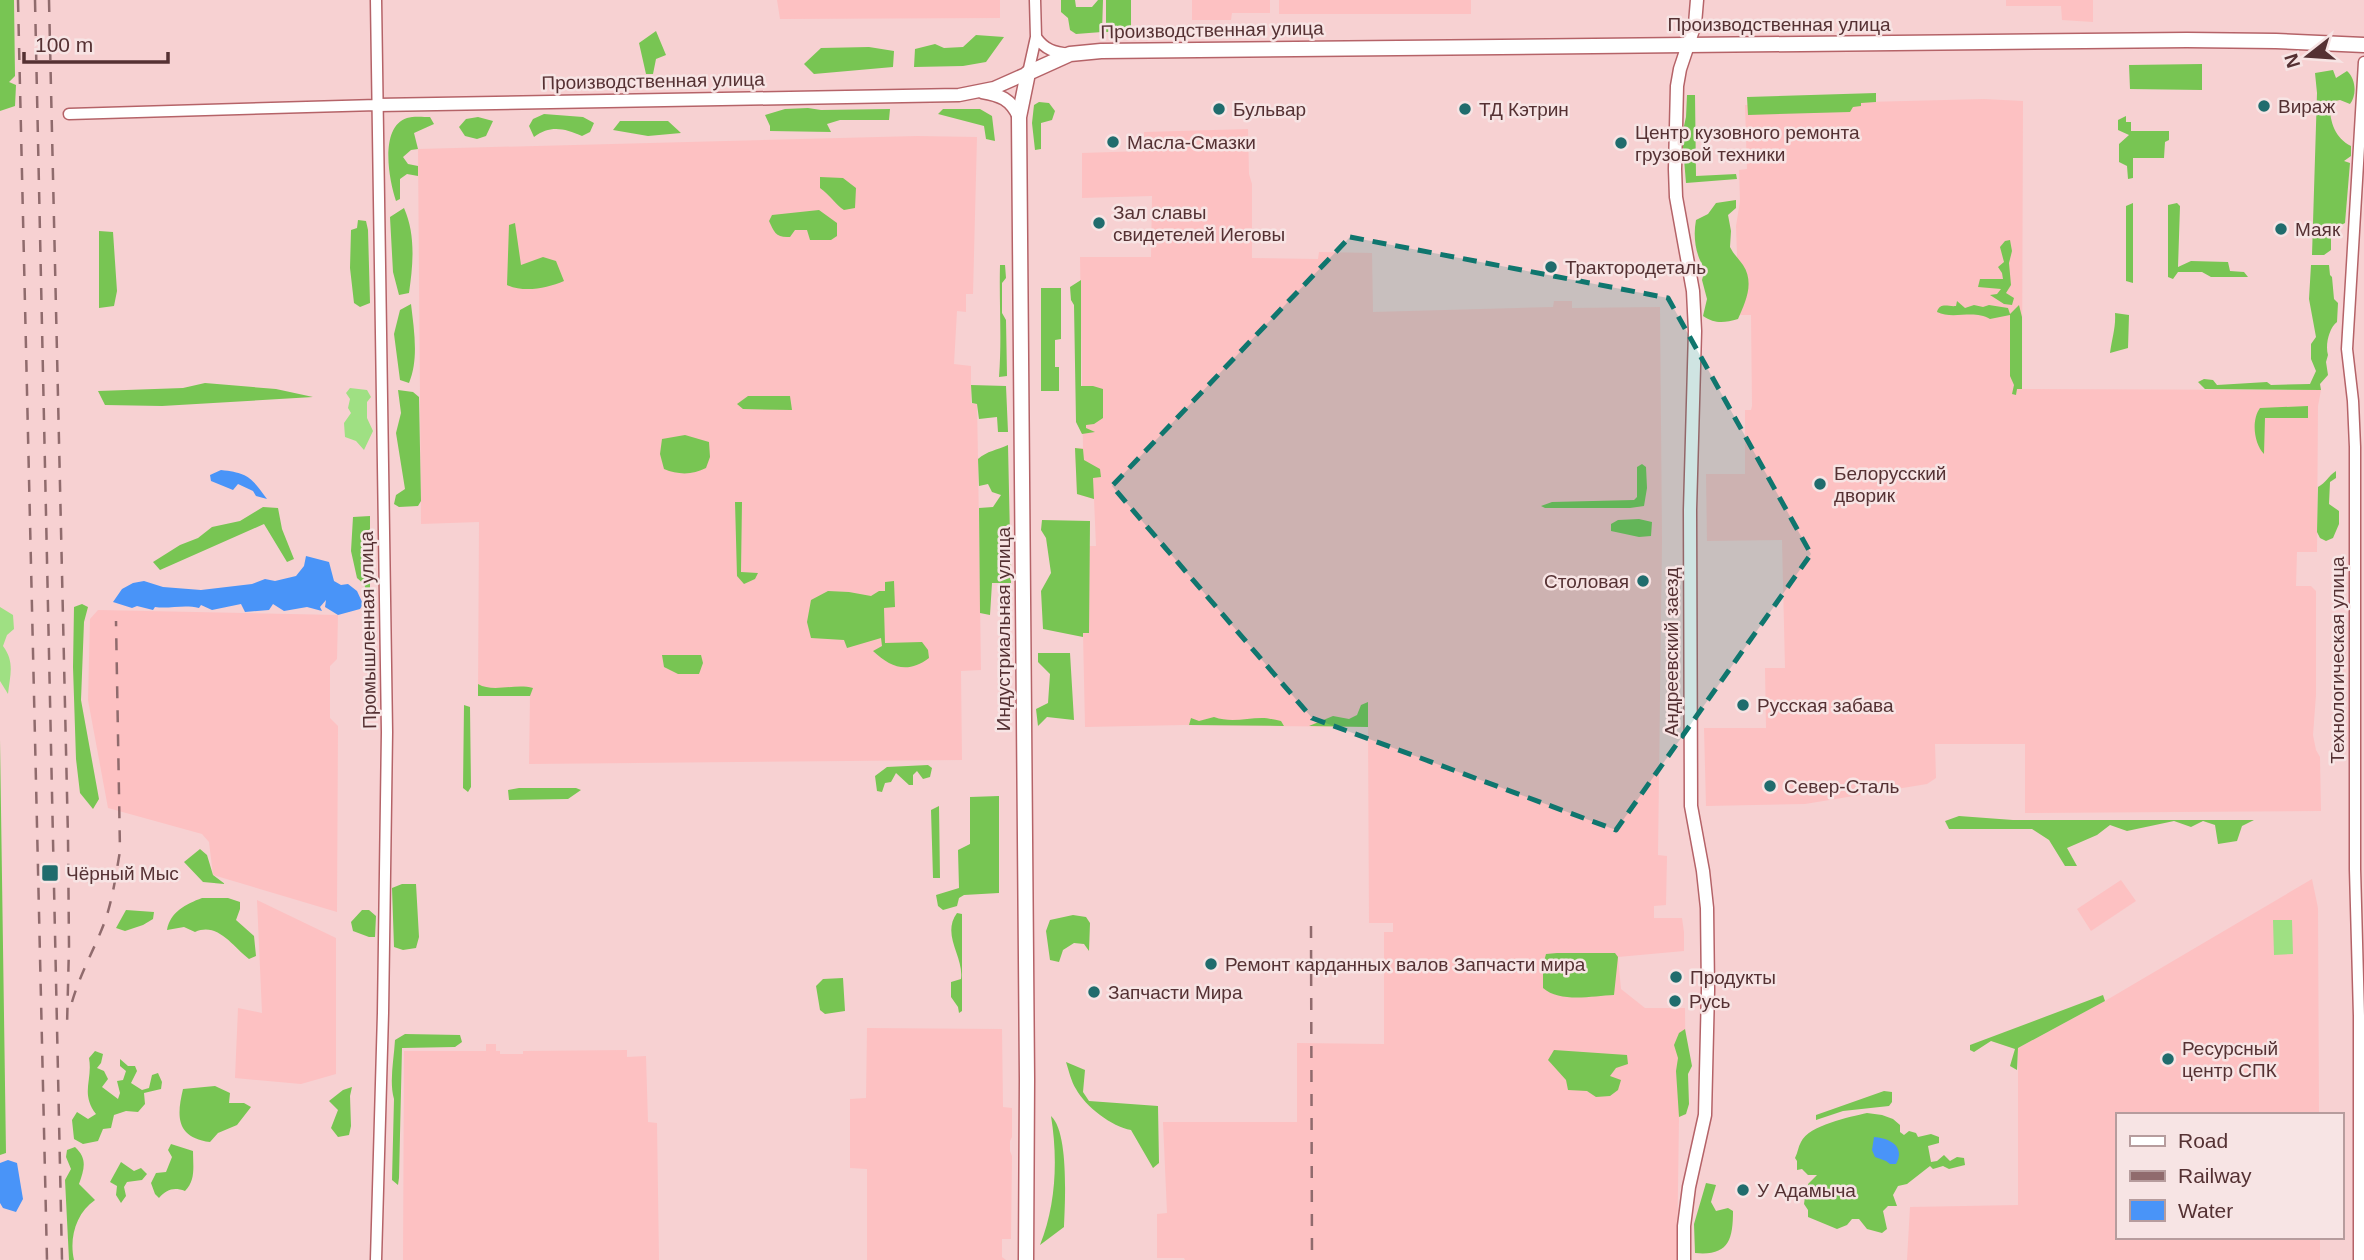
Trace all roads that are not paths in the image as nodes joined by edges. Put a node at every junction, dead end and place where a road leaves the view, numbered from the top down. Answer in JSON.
{"nodes":[{"id":1,"x":376,"y":0,"type":"edge"},
{"id":2,"x":1035,"y":0,"type":"edge"},
{"id":3,"x":1697,"y":0,"type":"edge"},
{"id":4,"x":1036,"y":37,"type":"junction"},
{"id":5,"x":1690,"y":44,"type":"junction"},
{"id":6,"x":2364,"y":45,"type":"edge"},
{"id":7,"x":1070,"y":54,"type":"junction"},
{"id":8,"x":2364,"y":62,"type":"edge"},
{"id":9,"x":1028,"y":73,"type":"junction"},
{"id":10,"x":978,"y":92,"type":"junction"},
{"id":11,"x":377,"y":105,"type":"junction"},
{"id":12,"x":69,"y":114,"type":"dead end"},
{"id":13,"x":1019,"y":117,"type":"junction"},
{"id":14,"x":376,"y":1260,"type":"edge"},
{"id":15,"x":1026,"y":1260,"type":"edge"},
{"id":16,"x":1684,"y":1260,"type":"edge"},
{"id":17,"x":2359,"y":1260,"type":"edge"}],
"edges":[{"from":1,"to":11,"type":"street","name":"Промышленная улица"},
{"from":2,"to":4,"type":"street","name":"Индустриальная улица"},
{"from":3,"to":5,"type":"street","name":"Андреевский заезд"},
{"from":4,"to":7,"type":"street"},
{"from":4,"to":9,"type":"street","name":"Индустриальная улица"},
{"from":5,"to":6,"type":"main road","name":"Производственная улица"},
{"from":5,"to":7,"type":"main road","name":"Производственная улица"},
{"from":5,"to":16,"type":"street","name":"Андреевский заезд"},
{"from":7,"to":9,"type":"main road","name":"Производственная улица"},
{"from":8,"to":17,"type":"street","name":"Технологическая улица"},
{"from":9,"to":10,"type":"street","name":"Производственная улица"},
{"from":9,"to":13,"type":"main road","name":"Индустриальная улица"},
{"from":10,"to":11,"type":"street","name":"Производственная улица"},
{"from":10,"to":13,"type":"street"},
{"from":11,"to":12,"type":"street","name":"Производственная улица"},
{"from":11,"to":14,"type":"street","name":"Промышленная улица"},
{"from":13,"to":15,"type":"main road","name":"Индустриальная улица"}]}
